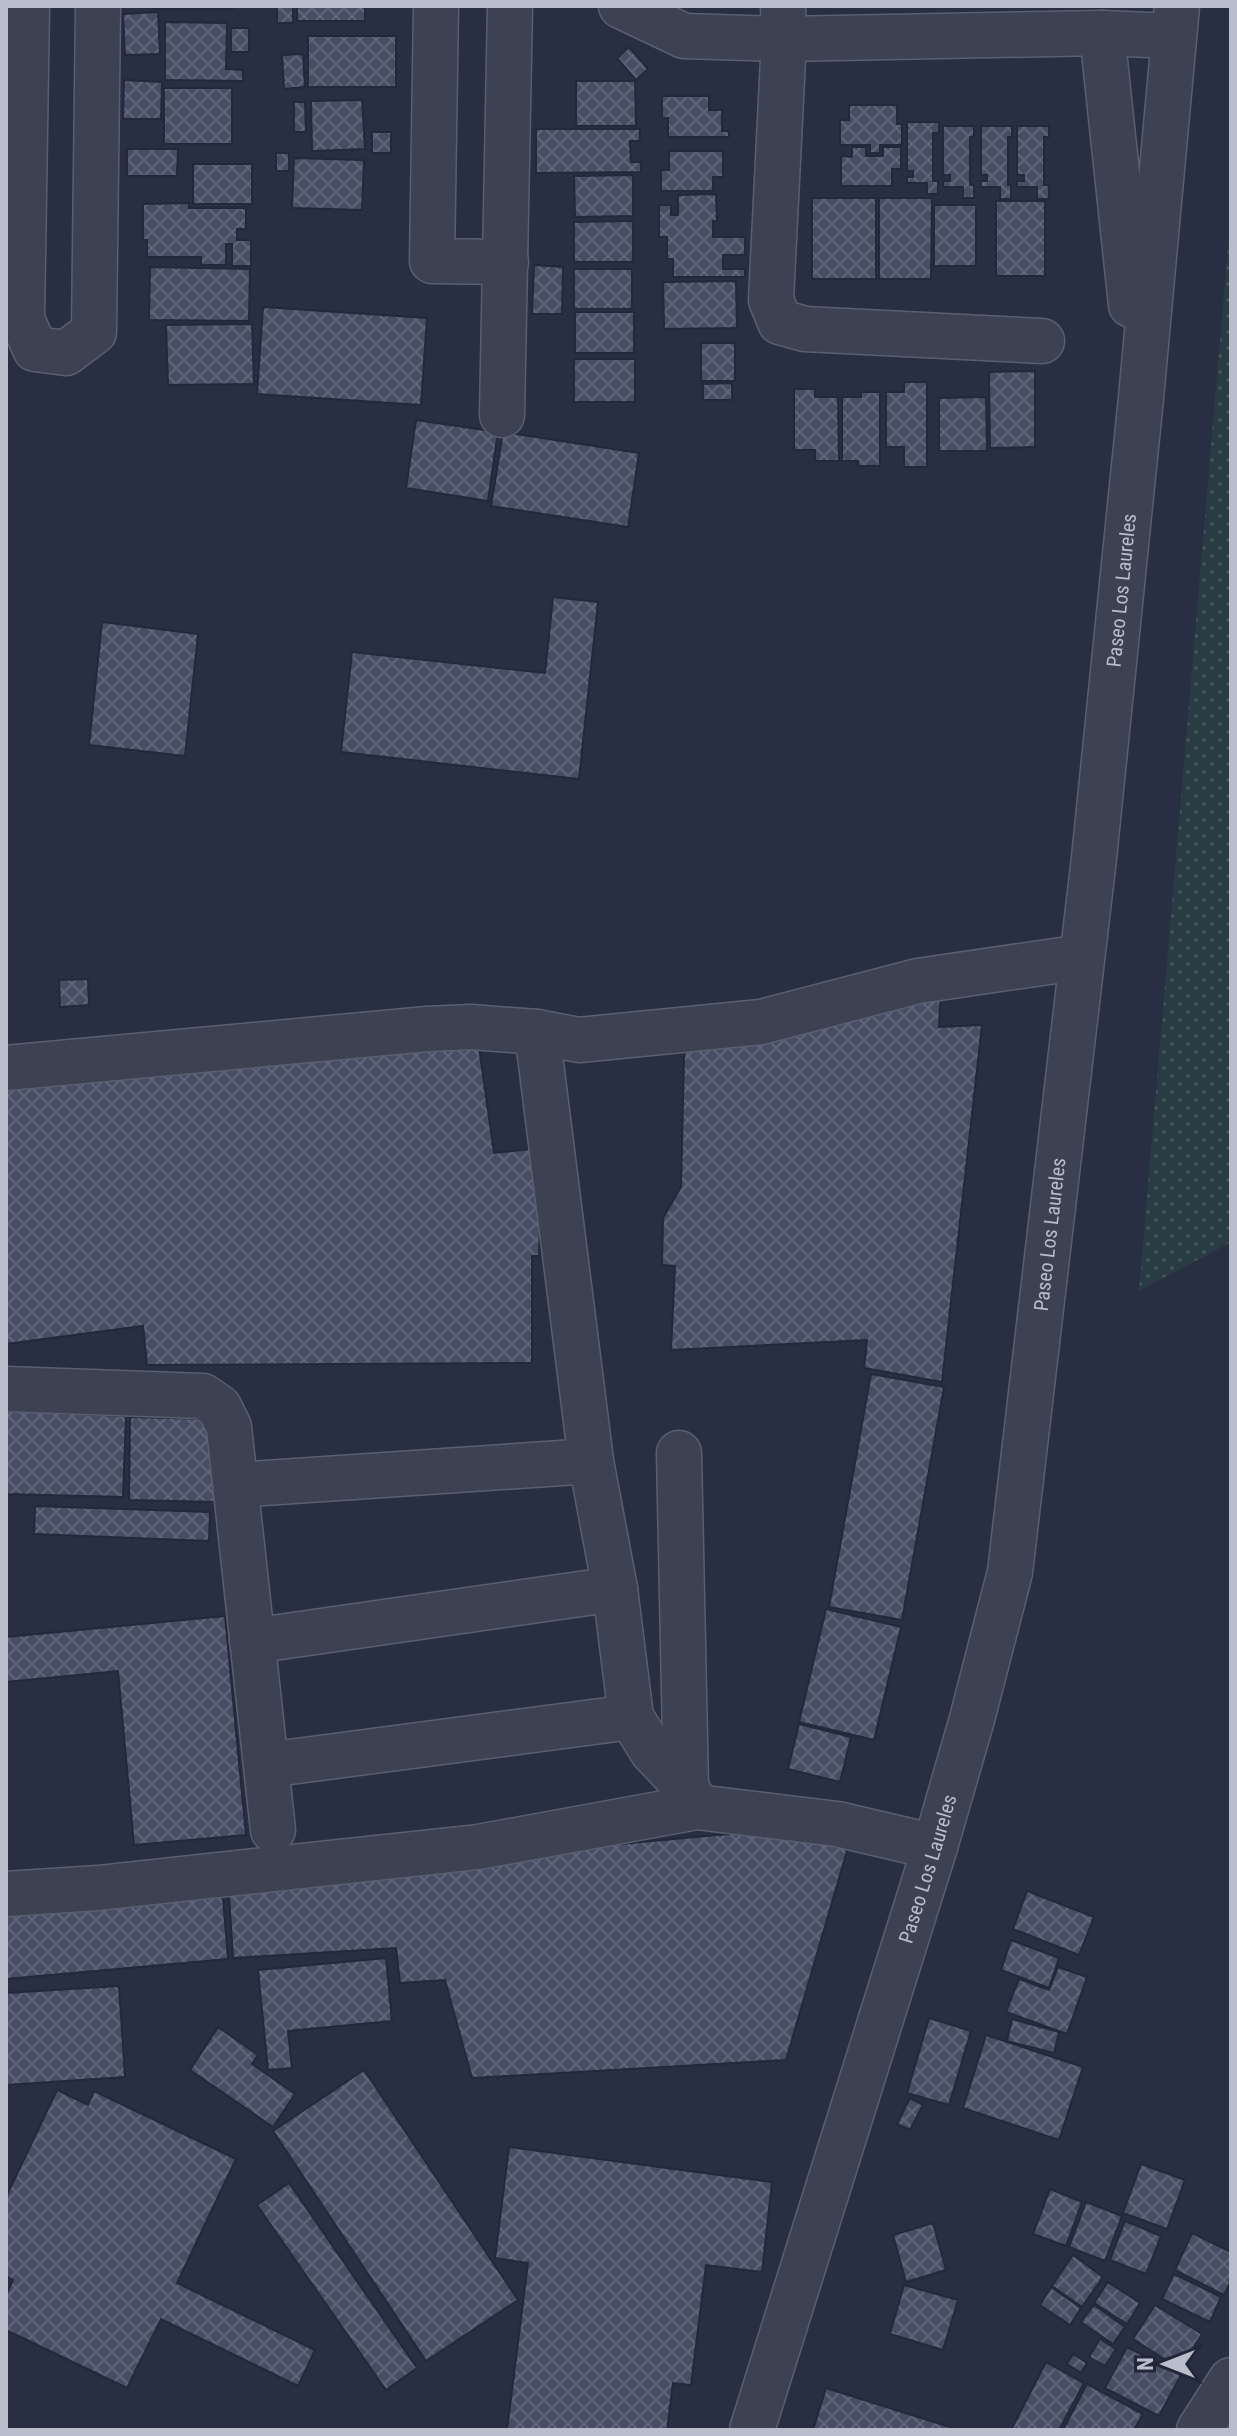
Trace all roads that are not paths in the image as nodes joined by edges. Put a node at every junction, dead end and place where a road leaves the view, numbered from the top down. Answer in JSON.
{"nodes":[{"id":1,"x":27,"y":6,"type":"edge"},
{"id":2,"x":98,"y":6,"type":"edge"},
{"id":3,"x":436,"y":6,"type":"edge"},
{"id":4,"x":510,"y":6,"type":"edge"},
{"id":5,"x":621,"y":6,"type":"edge"},
{"id":6,"x":1175,"y":21,"type":"edge"},
{"id":7,"x":784,"y":23,"type":"edge"},
{"id":8,"x":1102,"y":33,"type":"junction"},
{"id":9,"x":506,"y":262,"type":"junction"},
{"id":10,"x":1042,"y":341,"type":"dead end"},
{"id":11,"x":1141,"y":398,"type":"junction"},
{"id":12,"x":502,"y":415,"type":"dead end"},
{"id":13,"x":1082,"y":957,"type":"junction"},
{"id":14,"x":537,"y":1032,"type":"junction"},
{"id":15,"x":6,"y":1068,"type":"edge"},
{"id":16,"x":6,"y":1389,"type":"edge"},
{"id":17,"x":679,"y":1453,"type":"dead end"},
{"id":18,"x":591,"y":1461,"type":"junction"},
{"id":19,"x":236,"y":1485,"type":"junction"},
{"id":20,"x":615,"y":1589,"type":"junction"},
{"id":21,"x":252,"y":1641,"type":"junction"},
{"id":22,"x":631,"y":1717,"type":"junction"},
{"id":23,"x":267,"y":1765,"type":"junction"},
{"id":24,"x":691,"y":1797,"type":"junction"},
{"id":25,"x":273,"y":1830,"type":"dead end"},
{"id":26,"x":935,"y":1847,"type":"junction"},
{"id":27,"x":6,"y":1894,"type":"edge"},
{"id":28,"x":1231,"y":2380,"type":"edge"},
{"id":29,"x":752,"y":2430,"type":"edge"},
{"id":30,"x":1199,"y":2430,"type":"edge"}],
"edges":[{"from":1,"to":2,"type":"street"},
{"from":3,"to":9,"type":"street"},
{"from":4,"to":9,"type":"street"},
{"from":5,"to":7,"type":"street"},
{"from":6,"to":8,"type":"street"},
{"from":6,"to":11,"type":"street","name":"Paseo Los Laureles"},
{"from":7,"to":8,"type":"street"},
{"from":7,"to":10,"type":"street"},
{"from":8,"to":11,"type":"street"},
{"from":9,"to":12,"type":"street"},
{"from":11,"to":13,"type":"street","name":"Paseo Los Laureles"},
{"from":13,"to":14,"type":"street"},
{"from":13,"to":26,"type":"street","name":"Paseo Los Laureles"},
{"from":14,"to":15,"type":"street"},
{"from":14,"to":18,"type":"street"},
{"from":16,"to":19,"type":"street"},
{"from":17,"to":24,"type":"street"},
{"from":18,"to":19,"type":"street"},
{"from":18,"to":20,"type":"street"},
{"from":19,"to":21,"type":"street"},
{"from":20,"to":21,"type":"street"},
{"from":20,"to":22,"type":"street"},
{"from":21,"to":23,"type":"street"},
{"from":22,"to":23,"type":"street"},
{"from":22,"to":24,"type":"street"},
{"from":23,"to":25,"type":"street"},
{"from":24,"to":26,"type":"street"},
{"from":24,"to":27,"type":"street"},
{"from":26,"to":29,"type":"street","name":"Paseo Los Laureles"},
{"from":28,"to":30,"type":"street"}]}
